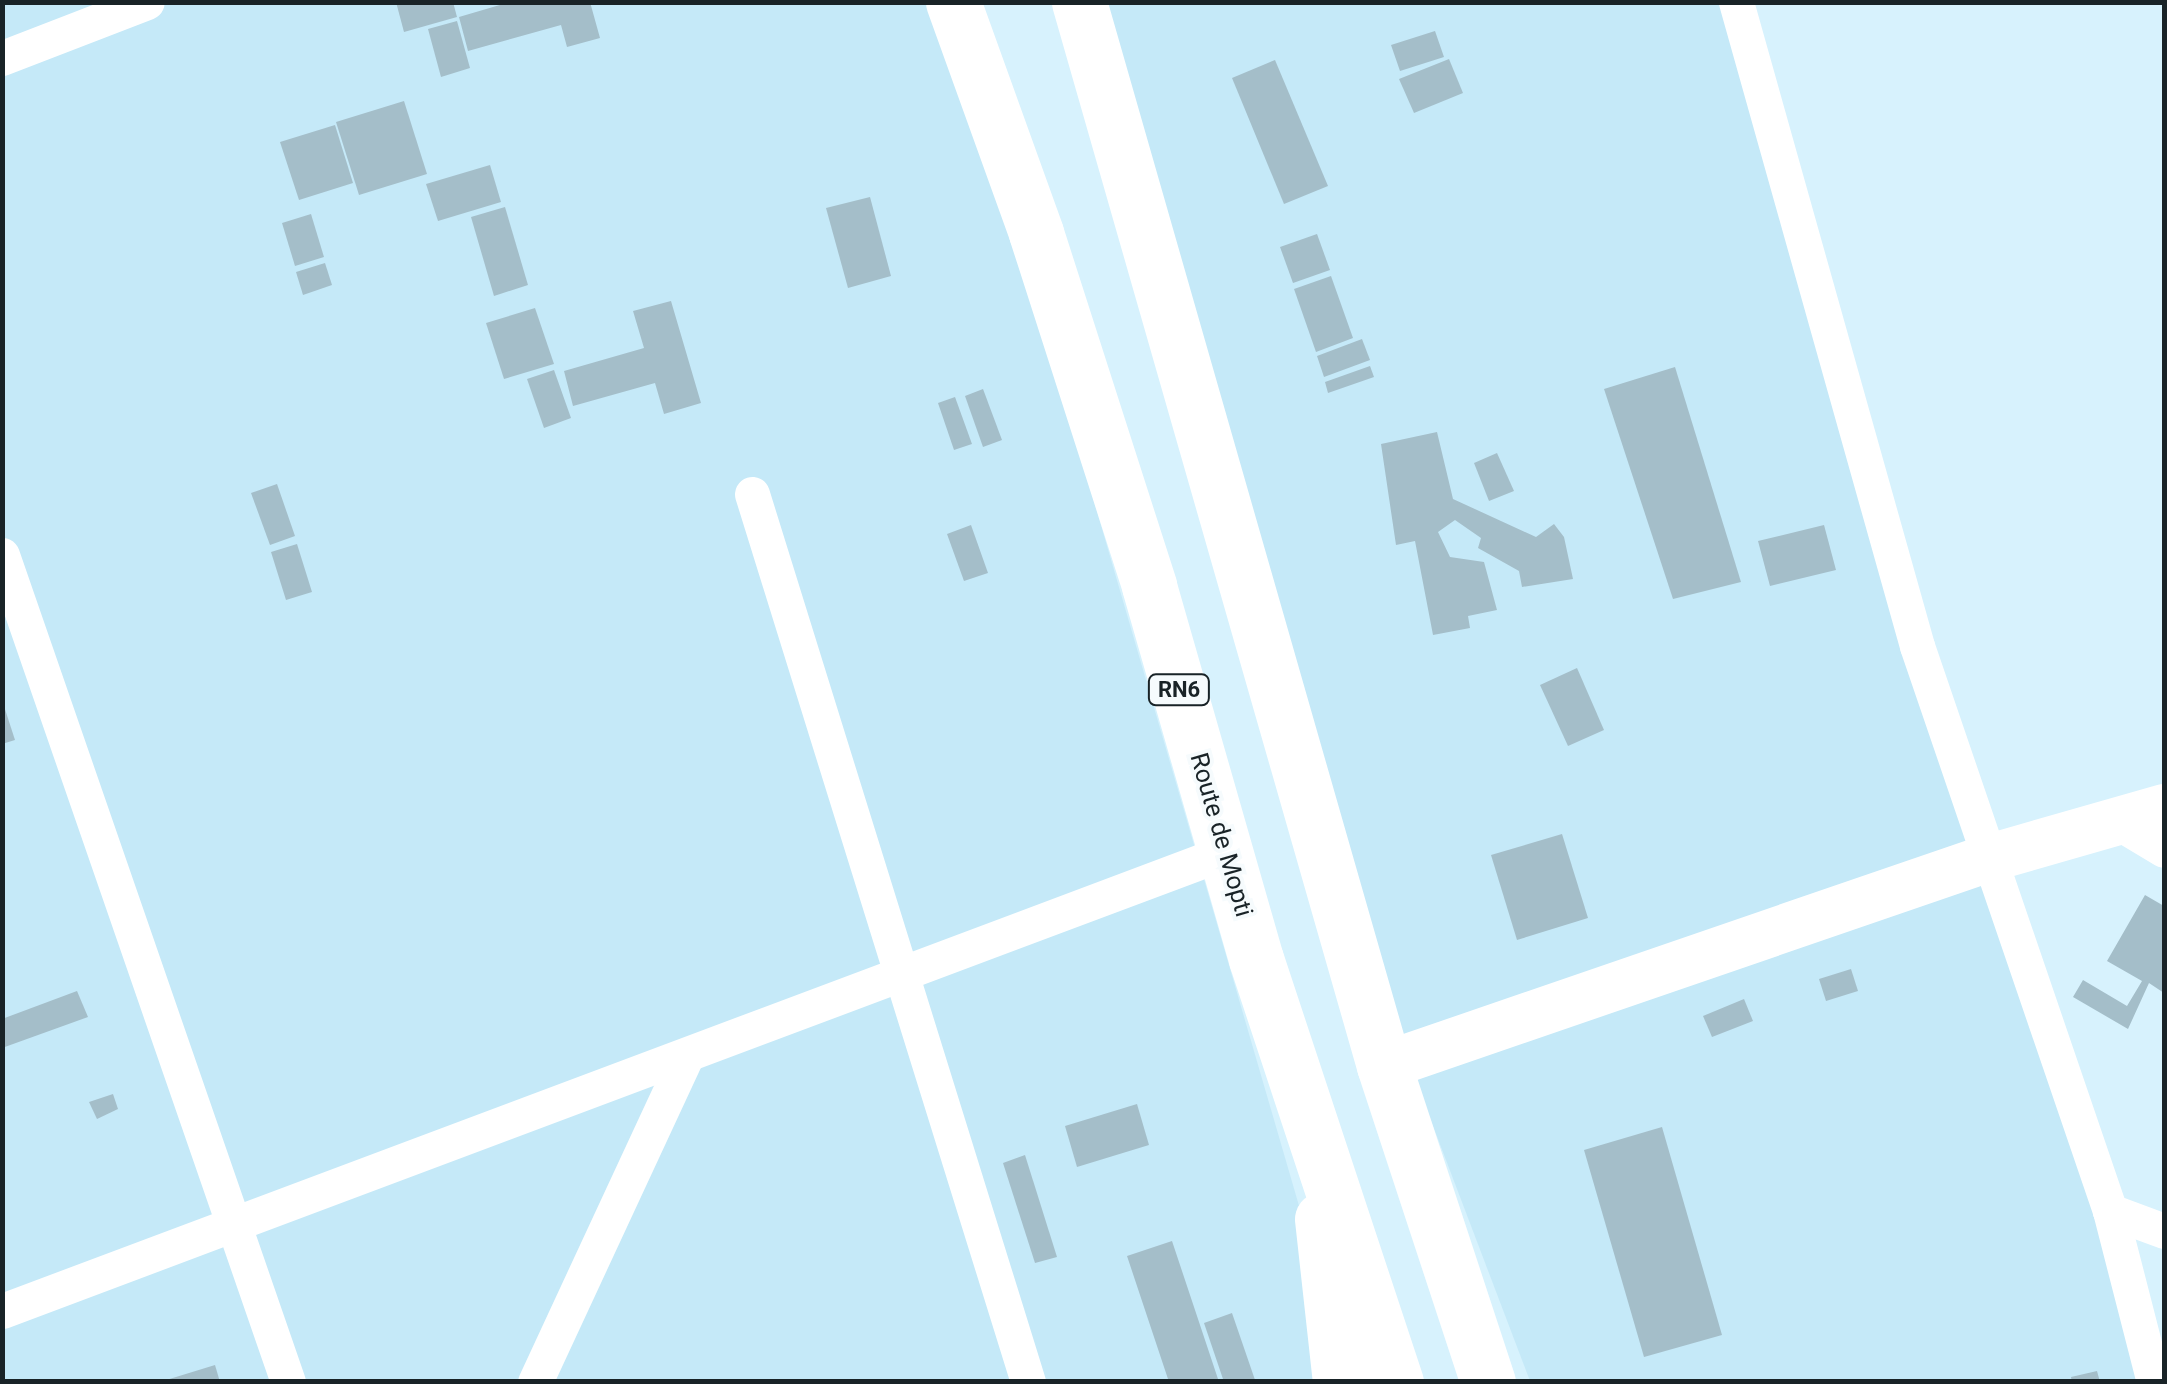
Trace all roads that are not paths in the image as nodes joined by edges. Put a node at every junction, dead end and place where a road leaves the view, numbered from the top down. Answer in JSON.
{"nodes":[{"id":1,"x":147,"y":2,"type":"edge"},
{"id":2,"x":953,"y":2,"type":"edge"},
{"id":3,"x":1079,"y":2,"type":"edge"},
{"id":4,"x":1736,"y":2,"type":"edge"},
{"id":5,"x":2,"y":58,"type":"edge"},
{"id":6,"x":752,"y":494,"type":"dead end"},
{"id":7,"x":2,"y":555,"type":"edge"},
{"id":8,"x":2164,"y":808,"type":"edge"},
{"id":9,"x":2120,"y":823,"type":"junction"},
{"id":10,"x":2164,"y":850,"type":"edge"},
{"id":11,"x":1226,"y":852,"type":"junction"},
{"id":12,"x":1986,"y":859,"type":"junction"},
{"id":13,"x":905,"y":972,"type":"junction"},
{"id":14,"x":686,"y":1057,"type":"junction"},
{"id":15,"x":1384,"y":1066,"type":"junction"},
{"id":16,"x":1315,"y":1131,"type":"junction"},
{"id":17,"x":2110,"y":1211,"type":"junction"},
{"id":18,"x":232,"y":1224,"type":"junction"},
{"id":19,"x":2164,"y":1231,"type":"edge"},
{"id":20,"x":2,"y":1311,"type":"edge"},
{"id":21,"x":1487,"y":1375,"type":"edge"},
{"id":22,"x":288,"y":1382,"type":"edge"},
{"id":23,"x":535,"y":1382,"type":"edge"},
{"id":24,"x":1028,"y":1382,"type":"edge"},
{"id":25,"x":1340,"y":1382,"type":"edge"},
{"id":26,"x":1396,"y":1382,"type":"edge"},
{"id":27,"x":2154,"y":1382,"type":"edge"}],
"edges":[{"from":1,"to":5,"type":"street"},
{"from":2,"to":11,"type":"highway","name":"Route de Mopti","number":"RN6"},
{"from":3,"to":15,"type":"highway"},
{"from":4,"to":12,"type":"street"},
{"from":6,"to":13,"type":"street"},
{"from":7,"to":18,"type":"street"},
{"from":8,"to":9,"type":"street"},
{"from":9,"to":10,"type":"street"},
{"from":9,"to":12,"type":"street"},
{"from":11,"to":13,"type":"street"},
{"from":11,"to":16,"type":"highway","name":"Route de Mopti","number":"RN6"},
{"from":12,"to":15,"type":"street"},
{"from":12,"to":17,"type":"street"},
{"from":13,"to":14,"type":"street"},
{"from":13,"to":24,"type":"street"},
{"from":14,"to":18,"type":"street"},
{"from":14,"to":23,"type":"street"},
{"from":15,"to":21,"type":"highway"},
{"from":16,"to":25,"type":"highway"},
{"from":16,"to":26,"type":"highway","name":"Route de Mopti","number":"RN6"},
{"from":17,"to":19,"type":"street"},
{"from":17,"to":27,"type":"street"},
{"from":18,"to":20,"type":"street"},
{"from":18,"to":22,"type":"street"}]}
